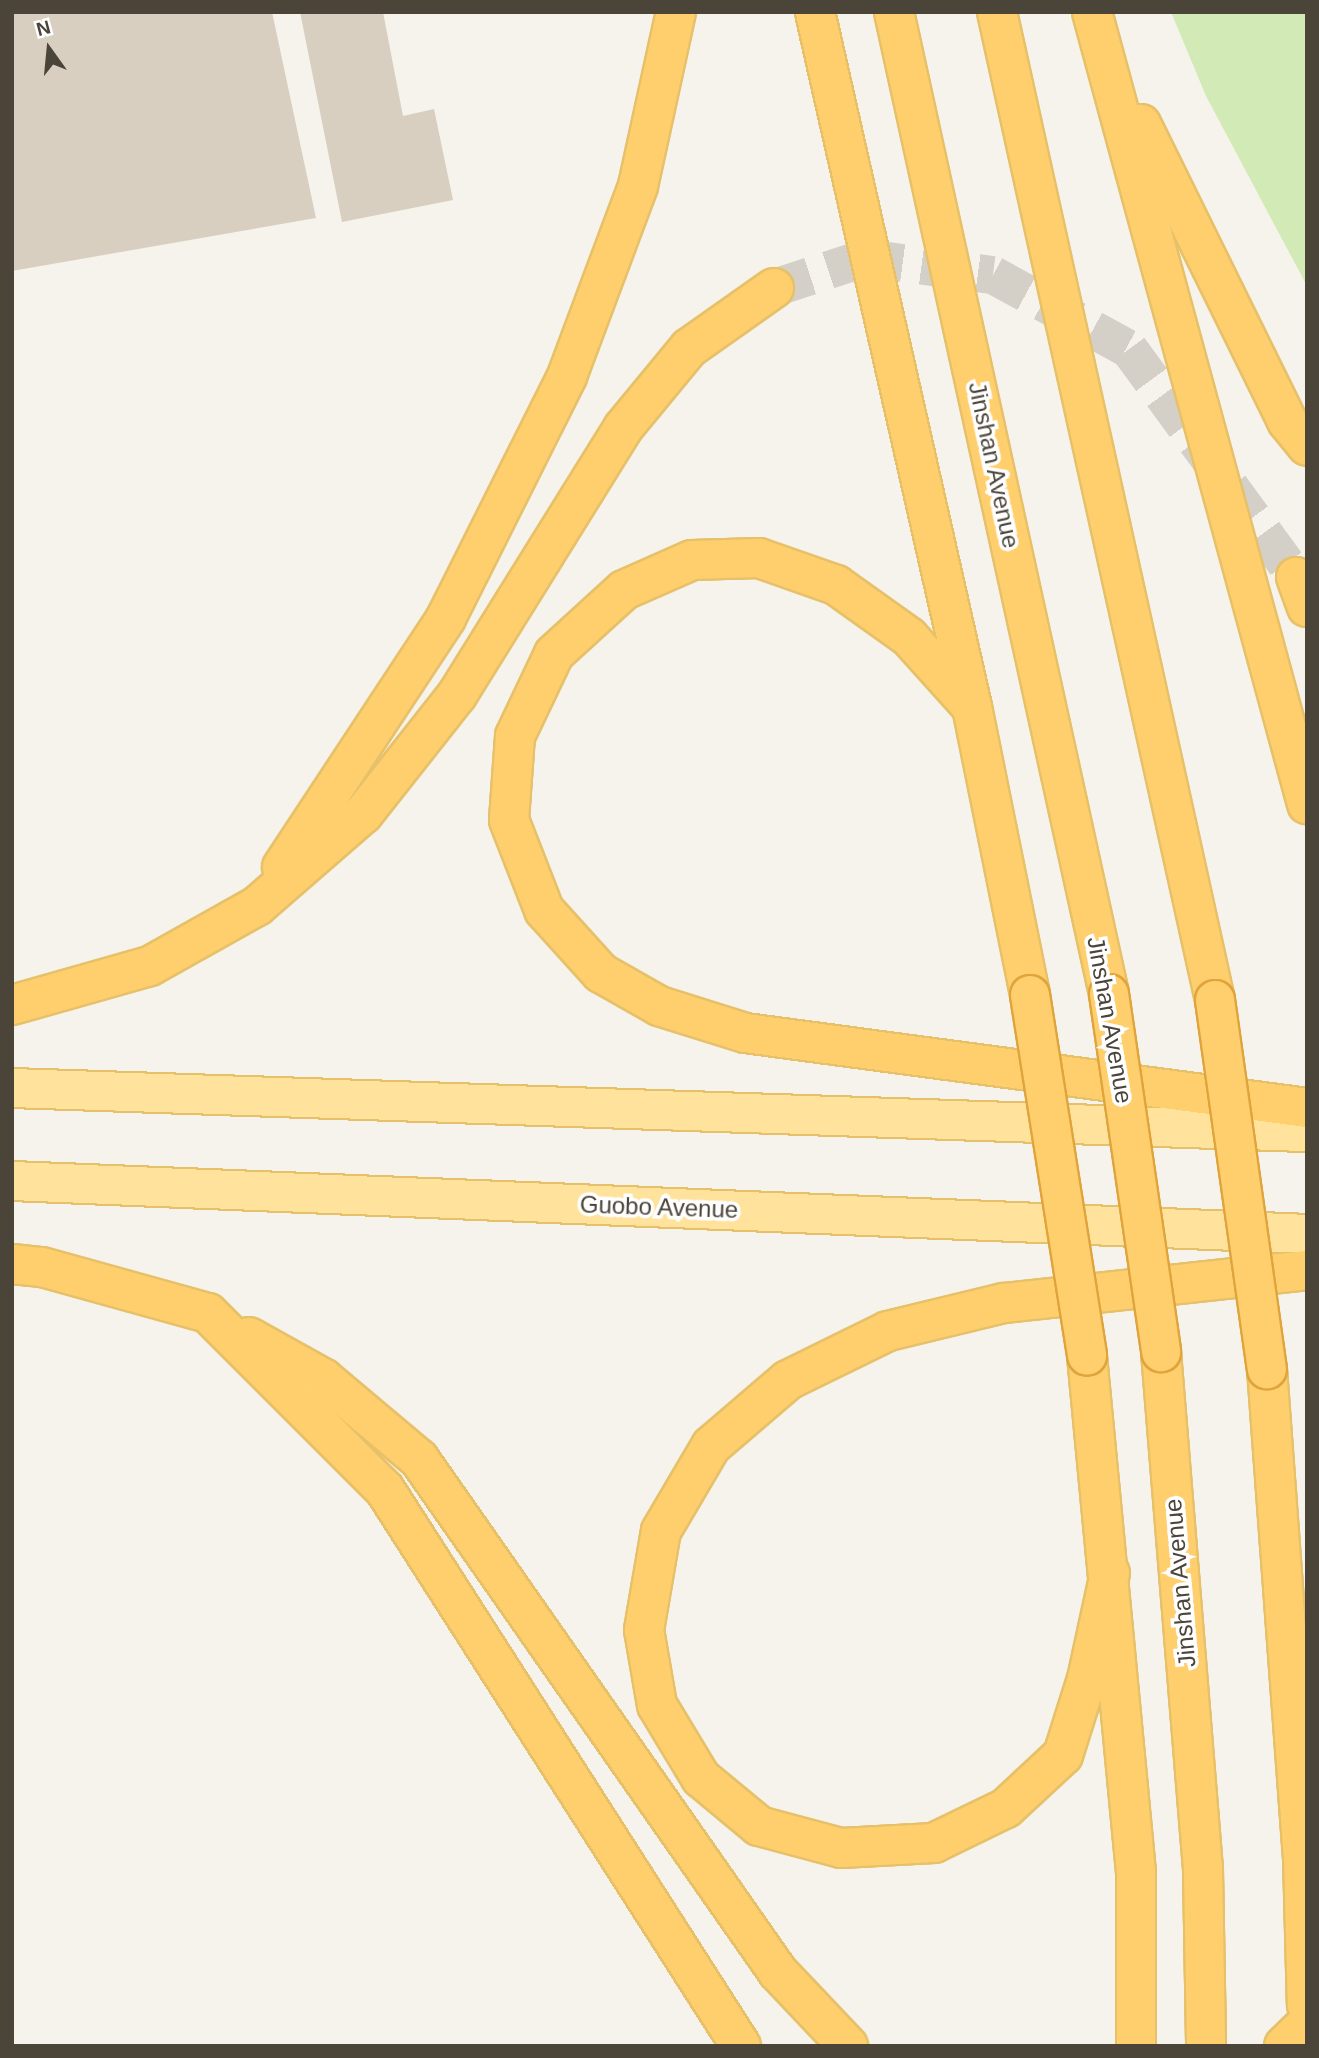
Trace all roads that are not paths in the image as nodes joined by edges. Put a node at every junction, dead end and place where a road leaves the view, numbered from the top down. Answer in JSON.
{"nodes":[{"id":1,"x":676,"y":12,"type":"edge"},
{"id":2,"x":815,"y":12,"type":"edge"},
{"id":3,"x":894,"y":12,"type":"edge"},
{"id":4,"x":997,"y":12,"type":"edge"},
{"id":5,"x":1097,"y":28,"type":"edge"},
{"id":6,"x":774,"y":288,"type":"tunnel mouth"},
{"id":7,"x":1307,"y":446,"type":"edge"},
{"id":8,"x":972,"y":707,"type":"junction"},
{"id":9,"x":1307,"y":804,"type":"edge"},
{"id":10,"x":257,"y":906,"type":"junction"},
{"id":11,"x":12,"y":1005,"type":"edge"},
{"id":12,"x":12,"y":1088,"type":"edge"},
{"id":13,"x":1307,"y":1108,"type":"edge"},
{"id":14,"x":1307,"y":1132,"type":"edge"},
{"id":15,"x":12,"y":1181,"type":"edge"},
{"id":16,"x":1307,"y":1234,"type":"edge"},
{"id":17,"x":12,"y":1264,"type":"edge"},
{"id":18,"x":1307,"y":1270,"type":"edge"},
{"id":19,"x":208,"y":1313,"type":"junction"},
{"id":20,"x":1110,"y":1573,"type":"junction"},
{"id":21,"x":1307,"y":2005,"type":"edge"},
{"id":22,"x":1307,"y":2024,"type":"edge"},
{"id":23,"x":741,"y":2046,"type":"edge"},
{"id":24,"x":848,"y":2046,"type":"edge"},
{"id":25,"x":1136,"y":2046,"type":"edge"},
{"id":26,"x":1206,"y":2046,"type":"edge"},
{"id":27,"x":1284,"y":2046,"type":"edge"}],
"edges":[{"from":1,"to":10,"type":"highway"},
{"from":2,"to":8,"type":"highway"},
{"from":3,"to":26,"type":"highway","name":"Jinshan Avenue","bridge":true},
{"from":4,"to":21,"type":"highway","bridge":true},
{"from":5,"to":7,"type":"highway"},
{"from":5,"to":9,"type":"highway"},
{"from":6,"to":10,"type":"highway"},
{"from":8,"to":13,"type":"highway"},
{"from":8,"to":20,"type":"highway","bridge":true},
{"from":10,"to":11,"type":"highway"},
{"from":12,"to":14,"type":"main road"},
{"from":15,"to":16,"type":"main road","name":"Guobo Avenue"},
{"from":17,"to":19,"type":"highway"},
{"from":18,"to":20,"type":"highway"},
{"from":19,"to":23,"type":"highway"},
{"from":19,"to":24,"type":"highway"},
{"from":20,"to":25,"type":"highway"},
{"from":22,"to":27,"type":"highway"}]}
